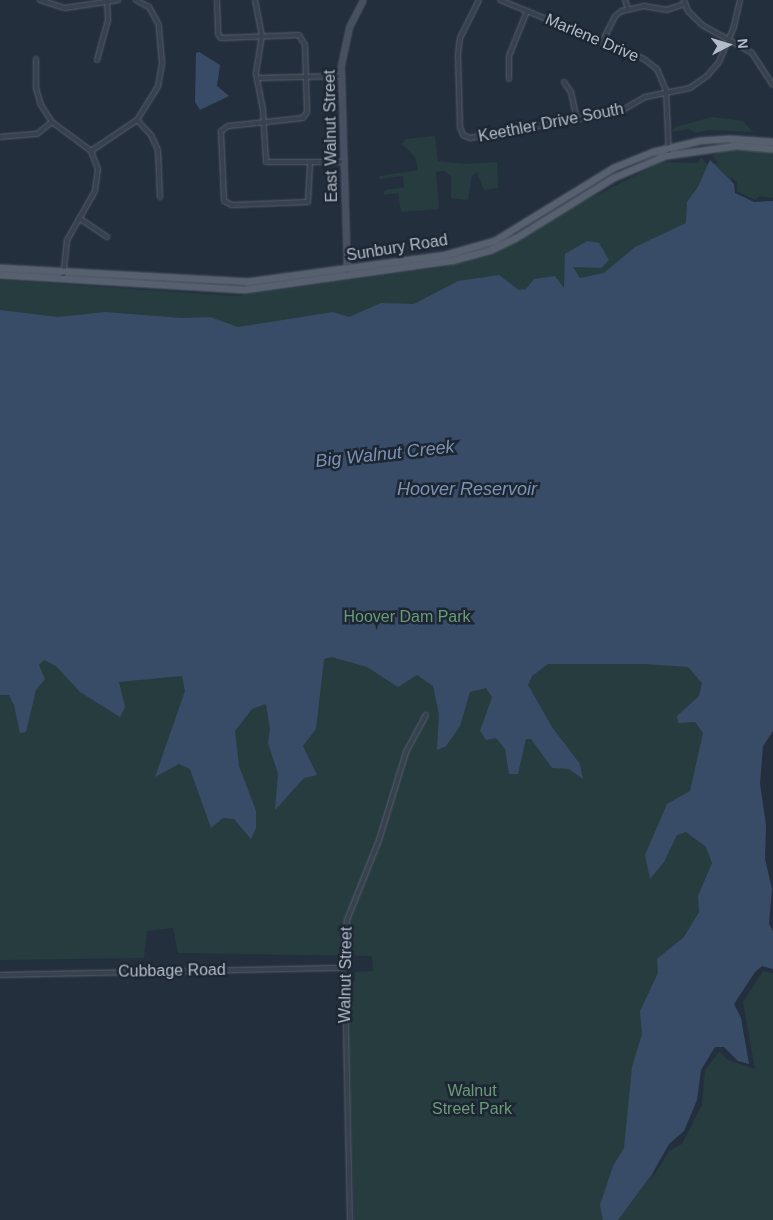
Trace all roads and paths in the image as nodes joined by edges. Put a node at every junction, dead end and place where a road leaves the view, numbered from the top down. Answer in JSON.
{"nodes":[{"id":1,"x":40,"y":0,"type":"edge"},
{"id":2,"x":118,"y":0,"type":"edge"},
{"id":3,"x":136,"y":0,"type":"edge"},
{"id":4,"x":217,"y":0,"type":"edge"},
{"id":5,"x":255,"y":0,"type":"edge"},
{"id":6,"x":363,"y":0,"type":"edge"},
{"id":7,"x":479,"y":0,"type":"edge"},
{"id":8,"x":500,"y":0,"type":"edge"},
{"id":9,"x":625,"y":0,"type":"edge"},
{"id":10,"x":740,"y":0,"type":"edge"},
{"id":11,"x":94,"y":1,"type":"edge"},
{"id":12,"x":107,"y":1,"type":"junction"},
{"id":13,"x":684,"y":2,"type":"edge"},
{"id":14,"x":156,"y":7,"type":"dead end"},
{"id":15,"x":628,"y":9,"type":"junction"},
{"id":16,"x":152,"y":10,"type":"junction"},
{"id":17,"x":527,"y":11,"type":"junction"},
{"id":18,"x":262,"y":35,"type":"junction"},
{"id":19,"x":729,"y":38,"type":"junction"},
{"id":20,"x":602,"y":42,"type":"junction"},
{"id":21,"x":36,"y":59,"type":"dead end"},
{"id":22,"x":97,"y":60,"type":"dead end"},
{"id":23,"x":773,"y":70,"type":"edge"},
{"id":24,"x":768,"y":73,"type":"junction"},
{"id":25,"x":341,"y":76,"type":"junction"},
{"id":26,"x":305,"y":77,"type":"junction"},
{"id":27,"x":256,"y":78,"type":"junction"},
{"id":28,"x":510,"y":79,"type":"dead end"},
{"id":29,"x":564,"y":82,"type":"dead end"},
{"id":30,"x":773,"y":85,"type":"edge"},
{"id":31,"x":666,"y":95,"type":"junction"},
{"id":32,"x":137,"y":120,"type":"junction"},
{"id":33,"x":576,"y":120,"type":"junction"},
{"id":34,"x":52,"y":122,"type":"junction"},
{"id":35,"x":264,"y":123,"type":"junction"},
{"id":36,"x":0,"y":137,"type":"edge"},
{"id":37,"x":773,"y":142,"type":"edge"},
{"id":38,"x":668,"y":148,"type":"junction"},
{"id":39,"x":773,"y":150,"type":"edge"},
{"id":40,"x":91,"y":151,"type":"junction"},
{"id":41,"x":669,"y":155,"type":"junction"},
{"id":42,"x":344,"y":162,"type":"junction"},
{"id":43,"x":310,"y":163,"type":"junction"},
{"id":44,"x":160,"y":198,"type":"dead end"},
{"id":45,"x":79,"y":218,"type":"junction"},
{"id":46,"x":108,"y":237,"type":"dead end"},
{"id":47,"x":0,"y":268,"type":"edge"},
{"id":48,"x":347,"y":273,"type":"junction"},
{"id":49,"x":0,"y":275,"type":"edge"},
{"id":50,"x":64,"y":276,"type":"junction"},
{"id":51,"x":426,"y":715,"type":"dead end"},
{"id":52,"x":345,"y":968,"type":"junction"},
{"id":53,"x":0,"y":975,"type":"edge"},
{"id":54,"x":350,"y":1220,"type":"edge"}],
"edges":[{"from":1,"to":11,"type":"street"},
{"from":2,"to":12,"type":"street"},
{"from":3,"to":16,"type":"street"},
{"from":4,"to":18,"type":"street"},
{"from":5,"to":18,"type":"street"},
{"from":6,"to":25,"type":"main road","name":"East Walnut Street"},
{"from":7,"to":33,"type":"street","name":"Keethler Drive South"},
{"from":8,"to":17,"type":"street","name":"Marlene Drive"},
{"from":9,"to":15,"type":"street"},
{"from":10,"to":19,"type":"street","name":"Keethler Drive South"},
{"from":11,"to":12,"type":"street"},
{"from":12,"to":22,"type":"street"},
{"from":13,"to":15,"type":"street"},
{"from":13,"to":19,"type":"street"},
{"from":14,"to":16,"type":"street"},
{"from":15,"to":20,"type":"street"},
{"from":16,"to":32,"type":"street"},
{"from":17,"to":20,"type":"street","name":"Marlene Drive"},
{"from":17,"to":28,"type":"street"},
{"from":18,"to":26,"type":"street"},
{"from":18,"to":27,"type":"street"},
{"from":19,"to":24,"type":"street"},
{"from":19,"to":31,"type":"street","name":"Keethler Drive South"},
{"from":20,"to":31,"type":"street","name":"Marlene Drive"},
{"from":21,"to":34,"type":"street"},
{"from":23,"to":24,"type":"street"},
{"from":24,"to":30,"type":"street"},
{"from":25,"to":26,"type":"street"},
{"from":25,"to":42,"type":"main road","name":"East Walnut Street"},
{"from":26,"to":27,"type":"street"},
{"from":26,"to":35,"type":"street"},
{"from":27,"to":35,"type":"street"},
{"from":29,"to":33,"type":"street"},
{"from":31,"to":33,"type":"street","name":"Keethler Drive South"},
{"from":31,"to":38,"type":"street","name":"Marlene Drive"},
{"from":32,"to":40,"type":"street"},
{"from":32,"to":44,"type":"street"},
{"from":34,"to":36,"type":"street"},
{"from":34,"to":40,"type":"street"},
{"from":35,"to":43,"type":"street"},
{"from":35,"to":43,"type":"street"},
{"from":37,"to":38,"type":"main road","name":"Sunbury Road"},
{"from":38,"to":41,"type":"street","name":"Marlene Drive"},
{"from":38,"to":48,"type":"main road","name":"Sunbury Road"},
{"from":39,"to":41,"type":"main road","name":"Sunbury Road"},
{"from":40,"to":45,"type":"street"},
{"from":41,"to":48,"type":"main road","name":"Sunbury Road"},
{"from":42,"to":43,"type":"street"},
{"from":42,"to":48,"type":"main road","name":"East Walnut Street"},
{"from":45,"to":46,"type":"street"},
{"from":45,"to":50,"type":"street"},
{"from":47,"to":50,"type":"main road","name":"Sunbury Road"},
{"from":48,"to":50,"type":"main road","name":"Sunbury Road"},
{"from":48,"to":50,"type":"main road","name":"Sunbury Road"},
{"from":49,"to":50,"type":"main road"},
{"from":51,"to":52,"type":"street","name":"Walnut Street"},
{"from":52,"to":53,"type":"street","name":"Cubbage Road"},
{"from":52,"to":54,"type":"street","name":"Walnut Street"}]}
